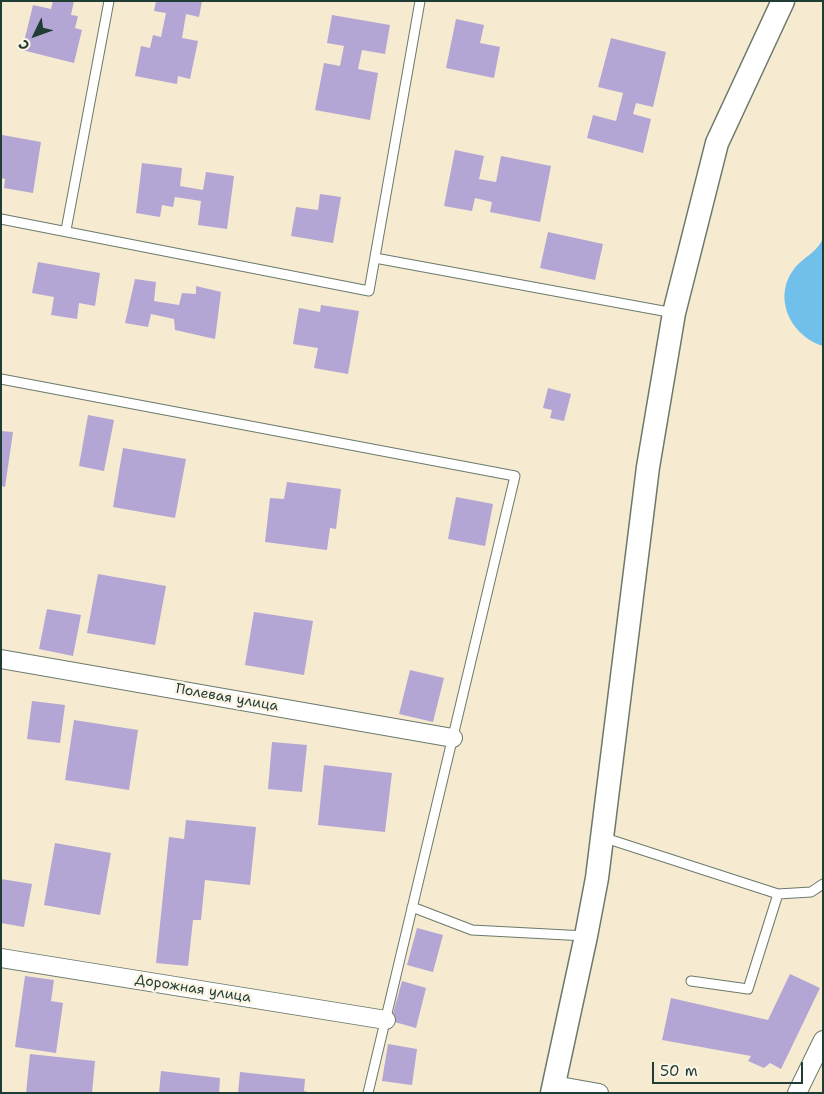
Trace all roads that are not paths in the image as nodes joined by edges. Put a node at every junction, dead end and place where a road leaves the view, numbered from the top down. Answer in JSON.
{"nodes":[{"id":1,"x":109,"y":1,"type":"edge"},
{"id":2,"x":420,"y":1,"type":"edge"},
{"id":3,"x":783,"y":1,"type":"edge"},
{"id":4,"x":1,"y":219,"type":"edge"},
{"id":5,"x":66,"y":230,"type":"junction"},
{"id":6,"x":375,"y":258,"type":"junction"},
{"id":7,"x":674,"y":312,"type":"junction"},
{"id":8,"x":1,"y":379,"type":"edge"},
{"id":9,"x":1,"y":658,"type":"edge"},
{"id":10,"x":453,"y":738,"type":"junction"},
{"id":11,"x":602,"y":836,"type":"junction"},
{"id":12,"x":823,"y":884,"type":"edge"},
{"id":13,"x":778,"y":894,"type":"junction"},
{"id":14,"x":412,"y":907,"type":"junction"},
{"id":15,"x":586,"y":936,"type":"junction"},
{"id":16,"x":1,"y":958,"type":"edge"},
{"id":17,"x":691,"y":981,"type":"dead end"},
{"id":18,"x":386,"y":1020,"type":"junction"},
{"id":19,"x":823,"y":1040,"type":"edge"},
{"id":20,"x":553,"y":1089,"type":"edge"},
{"id":21,"x":368,"y":1093,"type":"edge"},
{"id":22,"x":600,"y":1093,"type":"edge"},
{"id":23,"x":797,"y":1093,"type":"edge"}],
"edges":[{"from":1,"to":5,"type":"lane"},
{"from":2,"to":6,"type":"lane"},
{"from":3,"to":7,"type":"street"},
{"from":4,"to":5,"type":"lane"},
{"from":5,"to":6,"type":"lane"},
{"from":6,"to":7,"type":"lane"},
{"from":7,"to":11,"type":"street"},
{"from":8,"to":10,"type":"lane"},
{"from":9,"to":10,"type":"street","name":"Полевая улица"},
{"from":10,"to":14,"type":"lane"},
{"from":11,"to":13,"type":"lane"},
{"from":11,"to":15,"type":"street"},
{"from":12,"to":13,"type":"lane"},
{"from":13,"to":17,"type":"lane"},
{"from":14,"to":15,"type":"lane"},
{"from":14,"to":18,"type":"lane"},
{"from":15,"to":20,"type":"street"},
{"from":16,"to":18,"type":"street","name":"Дорожная улица"},
{"from":18,"to":21,"type":"lane"},
{"from":19,"to":23,"type":"street"},
{"from":20,"to":22,"type":"street"}]}
